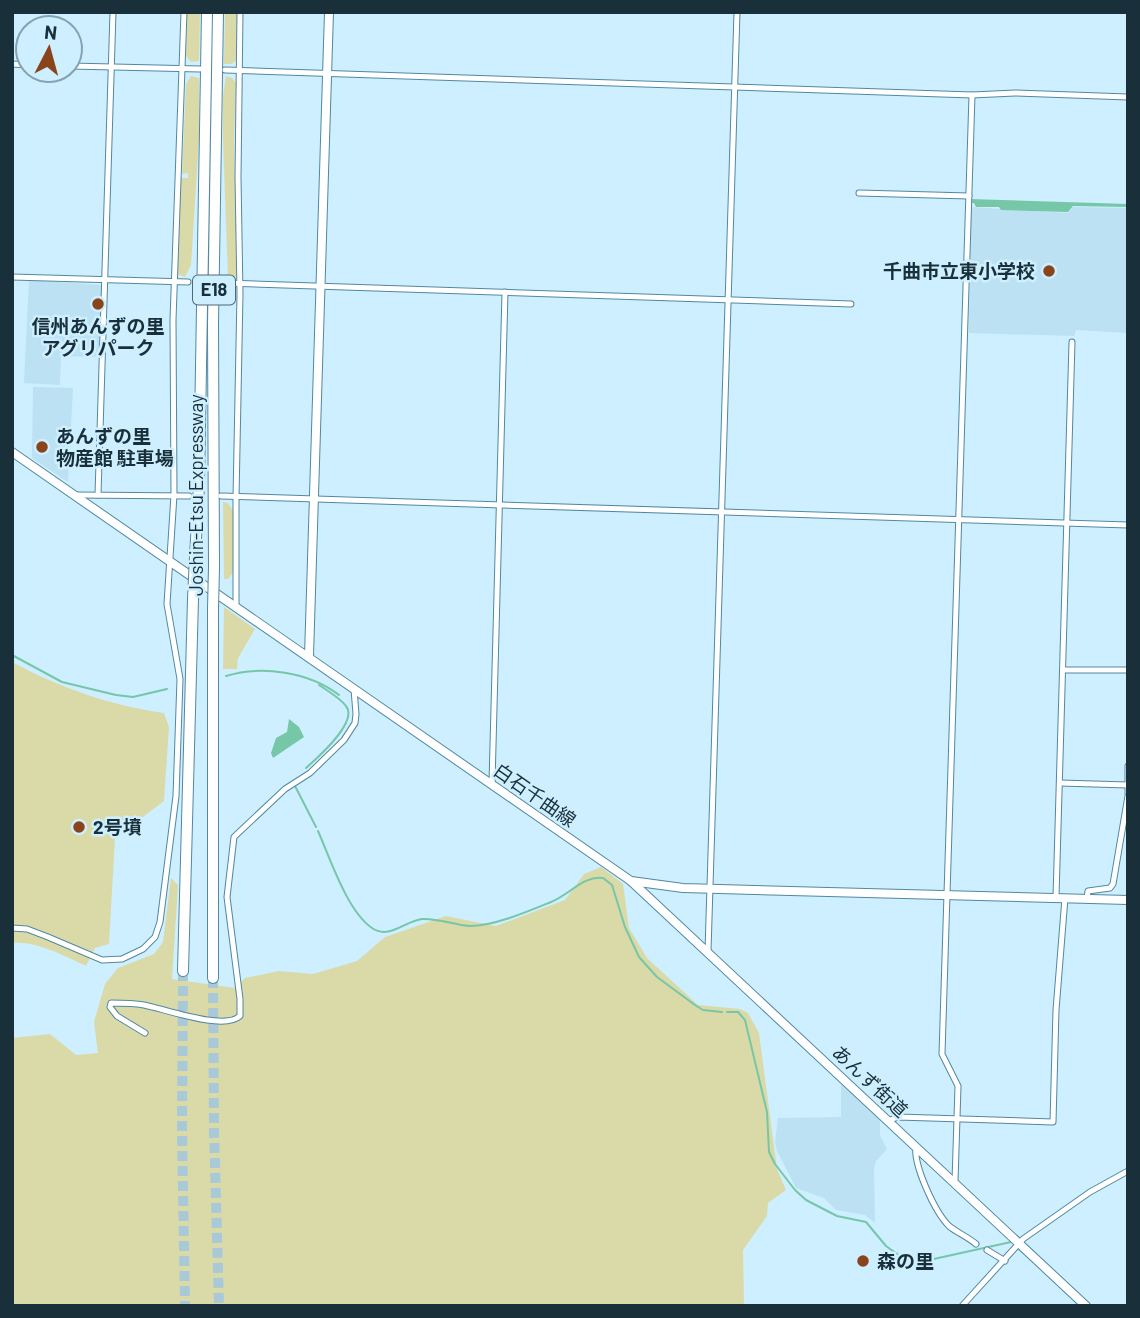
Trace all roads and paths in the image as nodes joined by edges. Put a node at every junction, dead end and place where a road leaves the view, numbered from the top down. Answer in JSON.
{"nodes":[{"id":1,"x":113,"y":12,"type":"edge"},
{"id":2,"x":184,"y":12,"type":"edge"},
{"id":3,"x":207,"y":12,"type":"edge"},
{"id":4,"x":218,"y":12,"type":"edge"},
{"id":5,"x":240,"y":12,"type":"edge"},
{"id":6,"x":330,"y":12,"type":"edge"},
{"id":7,"x":737,"y":12,"type":"edge"},
{"id":8,"x":84,"y":66,"type":"edge"},
{"id":9,"x":112,"y":67,"type":"junction"},
{"id":10,"x":183,"y":69,"type":"junction"},
{"id":11,"x":201,"y":69,"type":"dead end"},
{"id":12,"x":225,"y":71,"type":"dead end"},
{"id":13,"x":238,"y":71,"type":"junction"},
{"id":14,"x":328,"y":75,"type":"junction"},
{"id":15,"x":735,"y":87,"type":"junction"},
{"id":16,"x":972,"y":95,"type":"junction"},
{"id":17,"x":1128,"y":97,"type":"edge"},
{"id":18,"x":859,"y":193,"type":"dead end"},
{"id":19,"x":969,"y":196,"type":"junction"},
{"id":20,"x":12,"y":278,"type":"edge"},
{"id":21,"x":105,"y":281,"type":"junction"},
{"id":22,"x":174,"y":282,"type":"junction"},
{"id":23,"x":188,"y":282,"type":"dead end"},
{"id":24,"x":225,"y":283,"type":"dead end"},
{"id":25,"x":239,"y":284,"type":"junction"},
{"id":26,"x":321,"y":286,"type":"junction"},
{"id":27,"x":505,"y":292,"type":"junction"},
{"id":28,"x":728,"y":300,"type":"junction"},
{"id":29,"x":851,"y":304,"type":"dead end"},
{"id":30,"x":1072,"y":342,"type":"dead end"},
{"id":31,"x":12,"y":452,"type":"edge"},
{"id":32,"x":75,"y":495,"type":"junction"},
{"id":33,"x":98,"y":495,"type":"junction"},
{"id":34,"x":174,"y":495,"type":"junction"},
{"id":35,"x":189,"y":496,"type":"dead end"},
{"id":36,"x":221,"y":496,"type":"dead end"},
{"id":37,"x":236,"y":498,"type":"junction"},
{"id":38,"x":315,"y":500,"type":"junction"},
{"id":39,"x":499,"y":505,"type":"junction"},
{"id":40,"x":721,"y":513,"type":"junction"},
{"id":41,"x":958,"y":520,"type":"junction"},
{"id":42,"x":1068,"y":523,"type":"junction"},
{"id":43,"x":1128,"y":525,"type":"edge"},
{"id":44,"x":170,"y":561,"type":"junction"},
{"id":45,"x":236,"y":606,"type":"junction"},
{"id":46,"x":309,"y":656,"type":"junction"},
{"id":47,"x":1063,"y":670,"type":"junction"},
{"id":48,"x":1128,"y":670,"type":"edge"},
{"id":49,"x":354,"y":688,"type":"junction"},
{"id":50,"x":1128,"y":766,"type":"edge"},
{"id":51,"x":492,"y":783,"type":"junction"},
{"id":52,"x":1059,"y":783,"type":"junction"},
{"id":53,"x":1127,"y":785,"type":"edge"},
{"id":54,"x":1128,"y":794,"type":"edge"},
{"id":55,"x":631,"y":881,"type":"junction"},
{"id":56,"x":710,"y":889,"type":"junction"},
{"id":57,"x":946,"y":896,"type":"junction"},
{"id":58,"x":1060,"y":898,"type":"junction"},
{"id":59,"x":1087,"y":898,"type":"junction"},
{"id":60,"x":1128,"y":900,"type":"edge"},
{"id":61,"x":12,"y":928,"type":"edge"},
{"id":62,"x":708,"y":951,"type":"junction"},
{"id":63,"x":183,"y":971,"type":"tunnel mouth"},
{"id":64,"x":213,"y":978,"type":"tunnel mouth"},
{"id":65,"x":145,"y":1033,"type":"dead end"},
{"id":66,"x":957,"y":1118,"type":"junction"},
{"id":67,"x":890,"y":1120,"type":"junction"},
{"id":68,"x":916,"y":1146,"type":"junction"},
{"id":69,"x":1128,"y":1171,"type":"edge"},
{"id":70,"x":954,"y":1181,"type":"junction"},
{"id":71,"x":1020,"y":1243,"type":"junction"},
{"id":72,"x":976,"y":1244,"type":"dead end"},
{"id":73,"x":987,"y":1251,"type":"dead end"},
{"id":74,"x":1005,"y":1261,"type":"junction"},
{"id":75,"x":962,"y":1306,"type":"edge"},
{"id":76,"x":1086,"y":1306,"type":"edge"}],
"edges":[{"from":1,"to":9,"type":"street"},
{"from":2,"to":10,"type":"street"},
{"from":3,"to":63,"type":"highway","name":"Joshin-Etsu Expressway","number":"E18","bridge":true},
{"from":4,"to":64,"type":"highway","name":"Joshin-Etsu Expressway","number":"E18","bridge":true},
{"from":5,"to":13,"type":"street"},
{"from":6,"to":14,"type":"street"},
{"from":7,"to":15,"type":"street"},
{"from":8,"to":9,"type":"street"},
{"from":9,"to":10,"type":"street"},
{"from":9,"to":21,"type":"street"},
{"from":10,"to":11,"type":"street"},
{"from":10,"to":22,"type":"street"},
{"from":12,"to":13,"type":"street"},
{"from":13,"to":14,"type":"street"},
{"from":13,"to":25,"type":"street"},
{"from":14,"to":15,"type":"street"},
{"from":14,"to":26,"type":"street"},
{"from":15,"to":16,"type":"street"},
{"from":15,"to":28,"type":"street"},
{"from":16,"to":17,"type":"street"},
{"from":16,"to":19,"type":"street"},
{"from":18,"to":19,"type":"street"},
{"from":19,"to":41,"type":"street"},
{"from":20,"to":21,"type":"street"},
{"from":21,"to":22,"type":"street"},
{"from":21,"to":33,"type":"street"},
{"from":22,"to":23,"type":"street"},
{"from":22,"to":34,"type":"street"},
{"from":24,"to":25,"type":"street"},
{"from":25,"to":26,"type":"street"},
{"from":25,"to":37,"type":"street"},
{"from":26,"to":27,"type":"street"},
{"from":26,"to":38,"type":"street"},
{"from":27,"to":28,"type":"street"},
{"from":27,"to":39,"type":"street"},
{"from":28,"to":29,"type":"street"},
{"from":28,"to":40,"type":"street"},
{"from":30,"to":42,"type":"street"},
{"from":31,"to":32,"type":"street","name":"白石千曲線"},
{"from":32,"to":33,"type":"street"},
{"from":32,"to":44,"type":"street","name":"白石千曲線"},
{"from":33,"to":34,"type":"street"},
{"from":34,"to":35,"type":"street"},
{"from":34,"to":44,"type":"street"},
{"from":36,"to":37,"type":"street"},
{"from":37,"to":38,"type":"street"},
{"from":37,"to":45,"type":"street"},
{"from":38,"to":39,"type":"street"},
{"from":38,"to":46,"type":"street"},
{"from":39,"to":40,"type":"street"},
{"from":39,"to":51,"type":"street"},
{"from":40,"to":41,"type":"street"},
{"from":40,"to":56,"type":"street"},
{"from":41,"to":42,"type":"street"},
{"from":41,"to":57,"type":"street"},
{"from":42,"to":43,"type":"street"},
{"from":42,"to":47,"type":"street"},
{"from":44,"to":45,"type":"street","name":"白石千曲線"},
{"from":44,"to":61,"type":"street"},
{"from":45,"to":46,"type":"street","name":"白石千曲線"},
{"from":46,"to":49,"type":"street","name":"白石千曲線"},
{"from":47,"to":48,"type":"street"},
{"from":47,"to":52,"type":"street"},
{"from":49,"to":51,"type":"street","name":"白石千曲線"},
{"from":49,"to":65,"type":"street"},
{"from":50,"to":53,"type":"street"},
{"from":51,"to":55,"type":"street","name":"白石千曲線"},
{"from":52,"to":53,"type":"street"},
{"from":52,"to":58,"type":"street"},
{"from":53,"to":54,"type":"street"},
{"from":54,"to":59,"type":"street"},
{"from":55,"to":56,"type":"street","name":"白石千曲線"},
{"from":55,"to":62,"type":"street","name":"あんず街道"},
{"from":56,"to":57,"type":"street","name":"白石千曲線"},
{"from":56,"to":62,"type":"street"},
{"from":57,"to":58,"type":"street","name":"白石千曲線"},
{"from":57,"to":66,"type":"street"},
{"from":58,"to":59,"type":"street","name":"白石千曲線"},
{"from":58,"to":66,"type":"street"},
{"from":59,"to":60,"type":"street","name":"白石千曲線"},
{"from":62,"to":67,"type":"street","name":"あんず街道"},
{"from":66,"to":67,"type":"street"},
{"from":66,"to":70,"type":"street"},
{"from":67,"to":68,"type":"street","name":"あんず街道"},
{"from":68,"to":70,"type":"street","name":"あんず街道"},
{"from":68,"to":72,"type":"street"},
{"from":69,"to":71,"type":"street"},
{"from":70,"to":71,"type":"street","name":"あんず街道"},
{"from":71,"to":74,"type":"street"},
{"from":71,"to":76,"type":"street","name":"あんず街道"},
{"from":73,"to":74,"type":"street"},
{"from":74,"to":75,"type":"street"}]}
